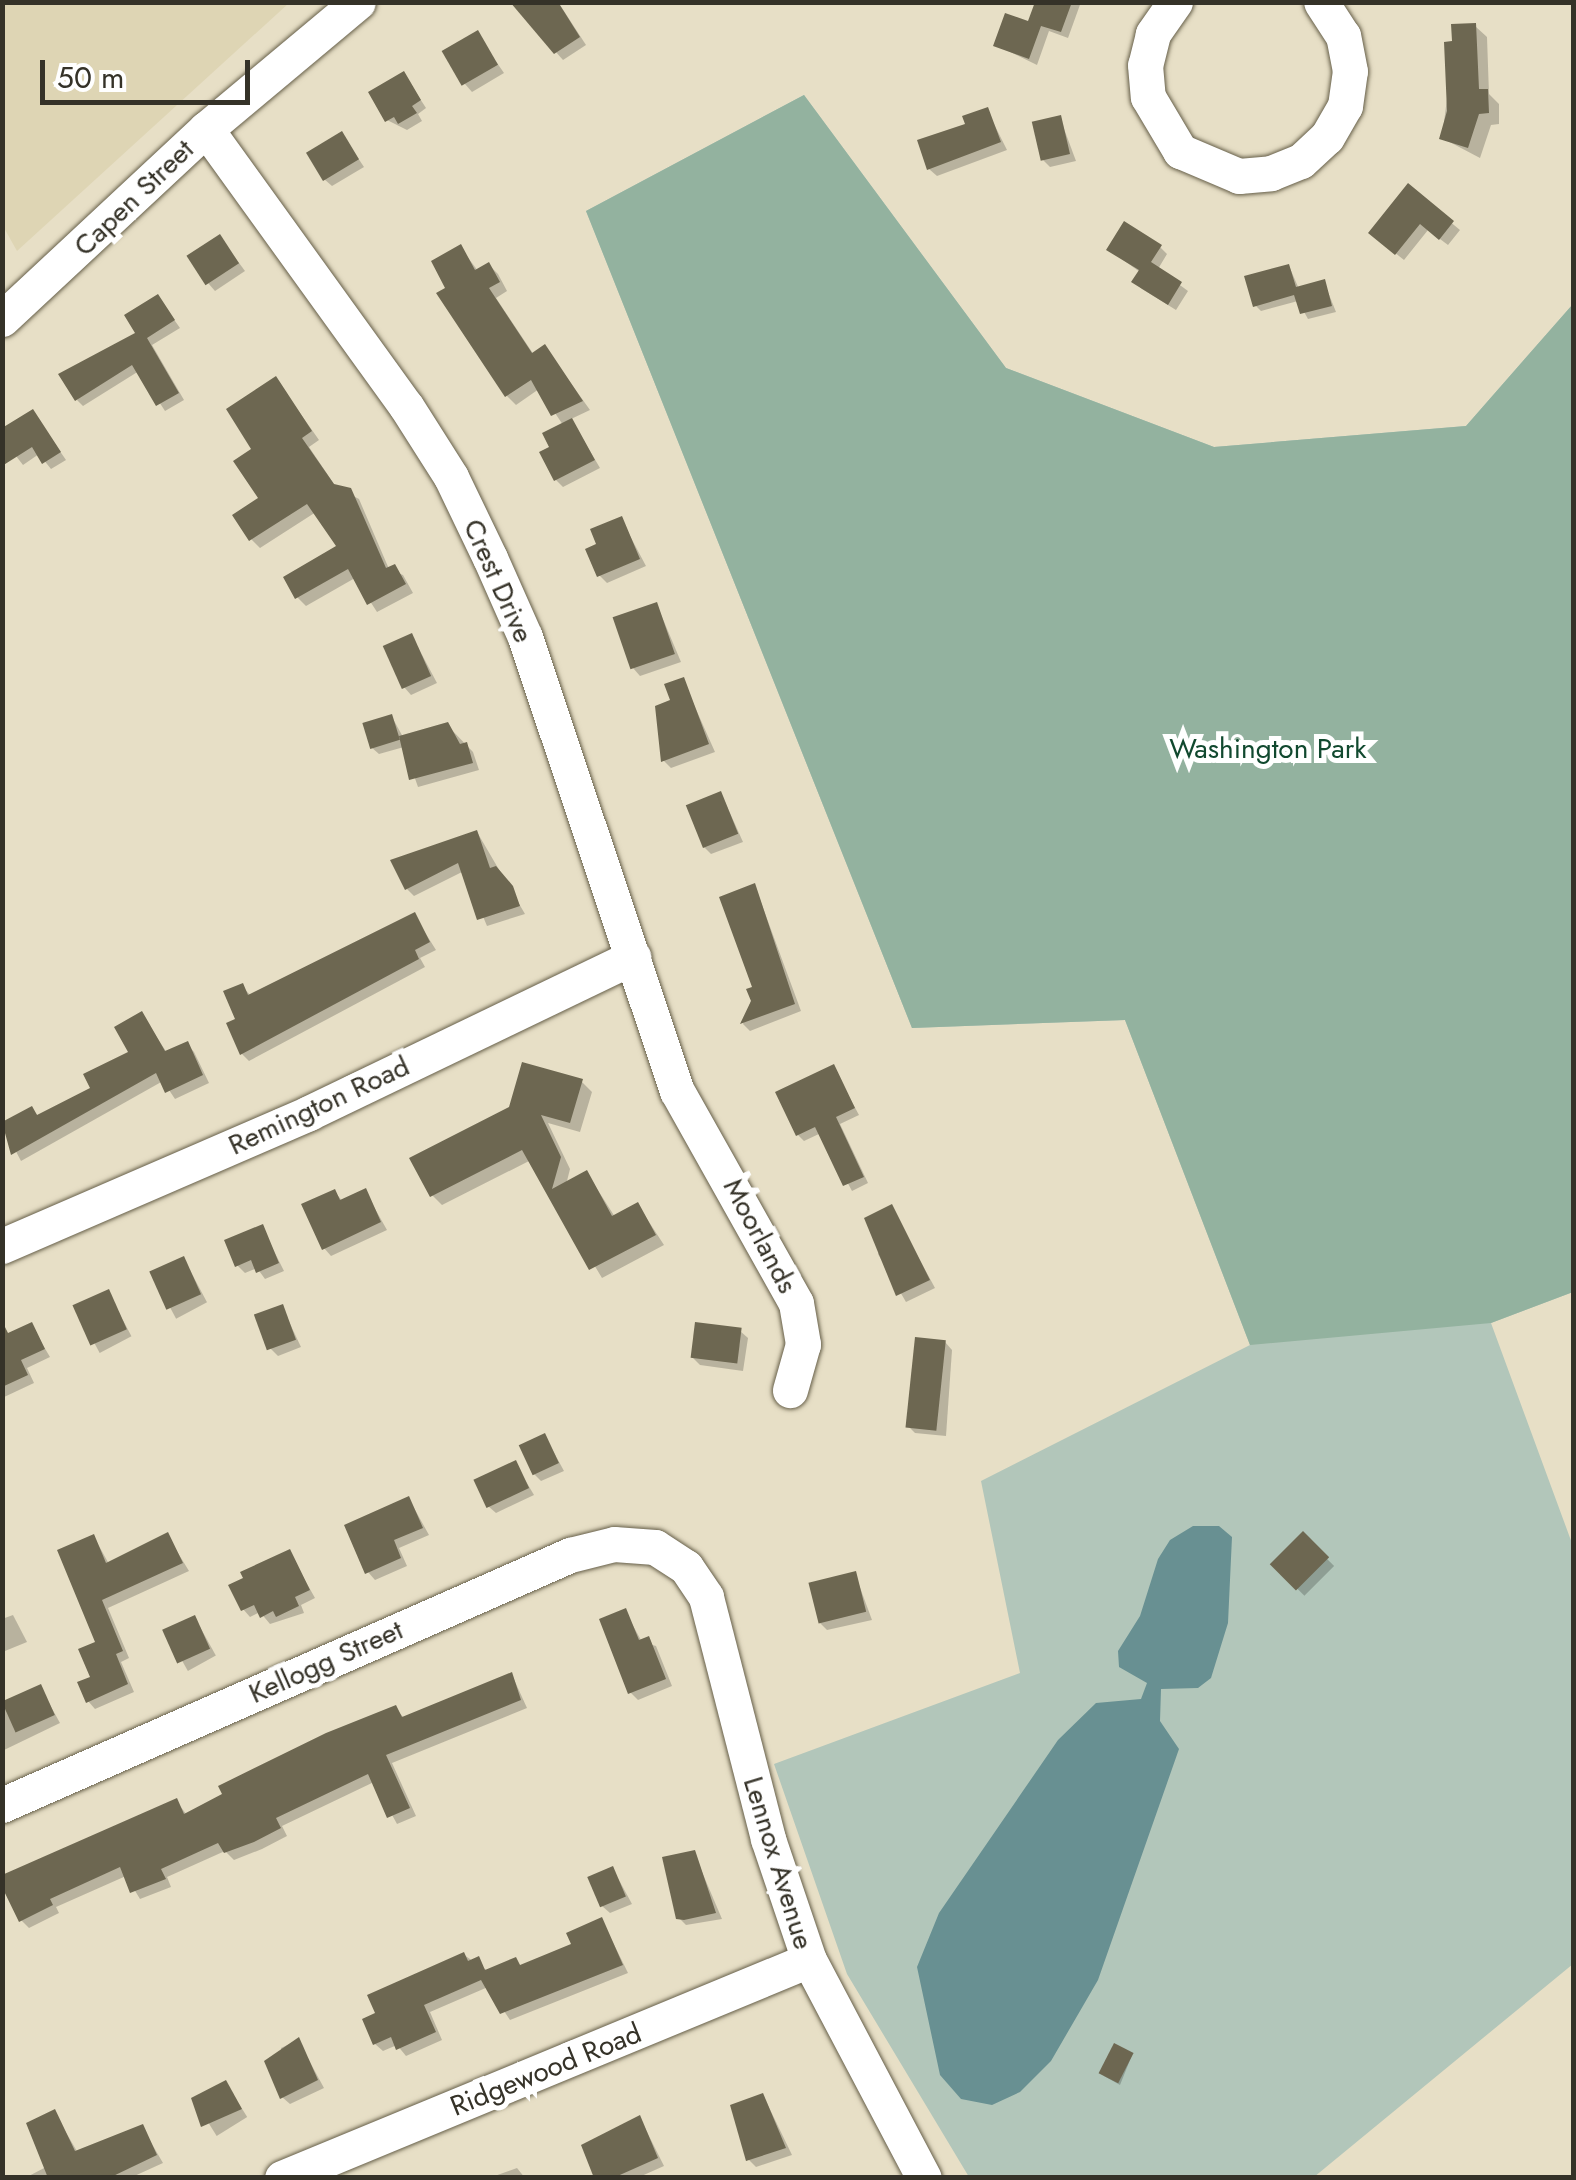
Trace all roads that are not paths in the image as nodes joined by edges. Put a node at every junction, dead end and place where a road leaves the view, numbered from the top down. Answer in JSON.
{"nodes":[{"id":1,"x":358,"y":2,"type":"edge"},
{"id":2,"x":1175,"y":2,"type":"edge"},
{"id":3,"x":1321,"y":2,"type":"edge"},
{"id":4,"x":206,"y":129,"type":"junction"},
{"id":5,"x":2,"y":318,"type":"edge"},
{"id":6,"x":633,"y":957,"type":"junction"},
{"id":7,"x":678,"y":1091,"type":"joint"},
{"id":8,"x":2,"y":1246,"type":"edge"},
{"id":9,"x":790,"y":1390,"type":"dead end"},
{"id":10,"x":655,"y":1547,"type":"joint"},
{"id":11,"x":2,"y":1805,"type":"edge"},
{"id":12,"x":809,"y":1960,"type":"junction"},
{"id":13,"x":282,"y":2178,"type":"edge"},
{"id":14,"x":924,"y":2178,"type":"edge"}],
"edges":[{"from":1,"to":4,"type":"street","name":"Capen Street"},
{"from":2,"to":3,"type":"street"},
{"from":4,"to":5,"type":"street","name":"Capen Street"},
{"from":4,"to":6,"type":"street","name":"Crest Drive"},
{"from":6,"to":7,"type":"street","name":"Crest Drive"},
{"from":6,"to":8,"type":"street","name":"Remington Road"},
{"from":7,"to":9,"type":"street","name":"Moorlands"},
{"from":10,"to":11,"type":"street","name":"Kellogg Street"},
{"from":10,"to":12,"type":"street","name":"Lennox Avenue"},
{"from":12,"to":13,"type":"street","name":"Ridgewood Road"},
{"from":12,"to":14,"type":"street","name":"Lennox Avenue"}]}
